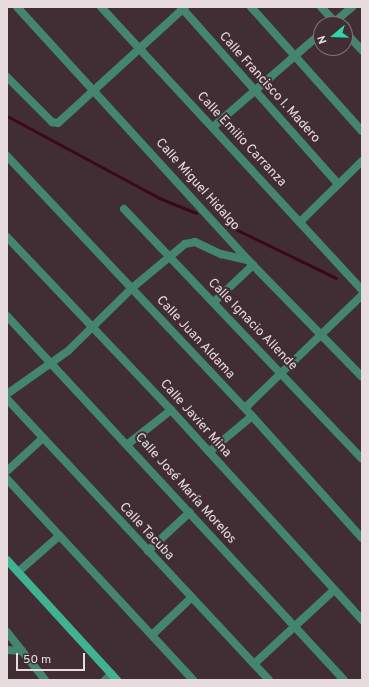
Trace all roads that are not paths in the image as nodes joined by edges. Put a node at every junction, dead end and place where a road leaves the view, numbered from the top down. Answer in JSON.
{"nodes":[{"id":1,"x":17,"y":7,"type":"edge"},
{"id":2,"x":101,"y":7,"type":"edge"},
{"id":3,"x":251,"y":7,"type":"edge"},
{"id":4,"x":321,"y":7,"type":"edge"},
{"id":5,"x":352,"y":7,"type":"edge"},
{"id":6,"x":183,"y":8,"type":"edge"},
{"id":7,"x":329,"y":16,"type":"edge"},
{"id":8,"x":342,"y":16,"type":"edge"},
{"id":9,"x":313,"y":40,"type":"edge"},
{"id":10,"x":353,"y":40,"type":"edge"},
{"id":11,"x":140,"y":49,"type":"junction"},
{"id":12,"x":362,"y":50,"type":"edge"},
{"id":13,"x":294,"y":57,"type":"junction"},
{"id":14,"x":7,"y":77,"type":"edge"},
{"id":15,"x":95,"y":90,"type":"junction"},
{"id":16,"x":255,"y":90,"type":"junction"},
{"id":17,"x":213,"y":128,"type":"junction"},
{"id":18,"x":362,"y":131,"type":"edge"},
{"id":19,"x":7,"y":156,"type":"edge"},
{"id":20,"x":362,"y":161,"type":"edge"},
{"id":21,"x":338,"y":184,"type":"junction"},
{"id":22,"x":124,"y":209,"type":"dead end"},
{"id":23,"x":300,"y":222,"type":"junction"},
{"id":24,"x":7,"y":237,"type":"edge"},
{"id":25,"x":170,"y":257,"type":"junction"},
{"id":26,"x":251,"y":262,"type":"junction"},
{"id":27,"x":132,"y":288,"type":"junction"},
{"id":28,"x":362,"y":290,"type":"edge"},
{"id":29,"x":362,"y":294,"type":"edge"},
{"id":30,"x":214,"y":302,"type":"junction"},
{"id":31,"x":7,"y":316,"type":"edge"},
{"id":32,"x":92,"y":327,"type":"junction"},
{"id":33,"x":323,"y":335,"type":"junction"},
{"id":34,"x":51,"y":364,"type":"junction"},
{"id":35,"x":282,"y":373,"type":"junction"},
{"id":36,"x":362,"y":377,"type":"edge"},
{"id":37,"x":7,"y":394,"type":"edge"},
{"id":38,"x":8,"y":402,"type":"edge"},
{"id":39,"x":244,"y":408,"type":"junction"},
{"id":40,"x":171,"y":410,"type":"junction"},
{"id":41,"x":252,"y":416,"type":"junction"},
{"id":42,"x":43,"y":438,"type":"junction"},
{"id":43,"x":128,"y":444,"type":"junction"},
{"id":44,"x":209,"y":452,"type":"junction"},
{"id":45,"x":362,"y":459,"type":"edge"},
{"id":46,"x":7,"y":471,"type":"edge"},
{"id":47,"x":7,"y":479,"type":"edge"},
{"id":48,"x":190,"y":512,"type":"junction"},
{"id":49,"x":59,"y":536,"type":"junction"},
{"id":50,"x":362,"y":538,"type":"edge"},
{"id":51,"x":148,"y":551,"type":"junction"},
{"id":52,"x":7,"y":560,"type":"edge"},
{"id":53,"x":18,"y":572,"type":"junction"},
{"id":54,"x":334,"y":590,"type":"junction"},
{"id":55,"x":192,"y":598,"type":"junction"},
{"id":56,"x":362,"y":620,"type":"edge"},
{"id":57,"x":295,"y":626,"type":"junction"},
{"id":58,"x":7,"y":632,"type":"edge"},
{"id":59,"x":152,"y":635,"type":"junction"},
{"id":60,"x":7,"y":650,"type":"edge"},
{"id":61,"x":22,"y":651,"type":"junction"},
{"id":62,"x":254,"y":664,"type":"junction"},
{"id":63,"x":115,"y":677,"type":"edge"},
{"id":64,"x":45,"y":680,"type":"edge"},
{"id":65,"x":105,"y":680,"type":"edge"},
{"id":66,"x":193,"y":680,"type":"edge"},
{"id":67,"x":268,"y":680,"type":"edge"},
{"id":68,"x":344,"y":680,"type":"edge"}],
"edges":[{"from":1,"to":15,"type":"street","name":"Calle Miguel Hidalgo"},
{"from":2,"to":11,"type":"street","name":"Calle Emilio Carranza"},
{"from":3,"to":13,"type":"street"},
{"from":4,"to":7,"type":"street"},
{"from":5,"to":8,"type":"street"},
{"from":6,"to":11,"type":"street"},
{"from":6,"to":16,"type":"street","name":"Calle Francisco I. Madero"},
{"from":9,"to":13,"type":"street"},
{"from":10,"to":12,"type":"street"},
{"from":11,"to":15,"type":"street"},
{"from":11,"to":17,"type":"street","name":"Calle Emilio Carranza"},
{"from":13,"to":16,"type":"street"},
{"from":13,"to":18,"type":"street"},
{"from":14,"to":15,"type":"street"},
{"from":15,"to":26,"type":"street","name":"Calle Miguel Hidalgo"},
{"from":16,"to":17,"type":"street"},
{"from":16,"to":21,"type":"street","name":"Calle Francisco I. Madero"},
{"from":17,"to":23,"type":"street","name":"Calle Emilio Carranza"},
{"from":19,"to":27,"type":"street","name":"Calle Juan Aldama"},
{"from":20,"to":21,"type":"street"},
{"from":21,"to":23,"type":"street"},
{"from":22,"to":25,"type":"street","name":"Calle Ignacio Allende"},
{"from":23,"to":28,"type":"street","name":"Calle Emilio Carranza"},
{"from":24,"to":32,"type":"street","name":"Calle Javier Mina"},
{"from":25,"to":26,"type":"street"},
{"from":25,"to":27,"type":"street"},
{"from":25,"to":30,"type":"street","name":"Calle Ignacio Allende"},
{"from":26,"to":30,"type":"street"},
{"from":26,"to":33,"type":"street","name":"Calle Miguel Hidalgo"},
{"from":27,"to":32,"type":"street"},
{"from":27,"to":39,"type":"street","name":"Calle Juan Aldama"},
{"from":29,"to":33,"type":"street"},
{"from":30,"to":35,"type":"street","name":"Calle Ignacio Allende"},
{"from":31,"to":34,"type":"street","name":"Calle José María Morelos"},
{"from":32,"to":34,"type":"street"},
{"from":32,"to":40,"type":"street","name":"Calle Javier Mina"},
{"from":33,"to":35,"type":"street"},
{"from":33,"to":36,"type":"street","name":"Calle Miguel Hidalgo"},
{"from":34,"to":37,"type":"street"},
{"from":34,"to":43,"type":"street","name":"Calle José María Morelos"},
{"from":35,"to":39,"type":"street"},
{"from":35,"to":45,"type":"street","name":"Calle Ignacio Allende"},
{"from":38,"to":42,"type":"street","name":"Calle Tacuba"},
{"from":39,"to":41,"type":"street","name":"Calle Juan Aldama"},
{"from":40,"to":43,"type":"street"},
{"from":40,"to":44,"type":"street","name":"Calle Javier Mina"},
{"from":41,"to":44,"type":"street"},
{"from":41,"to":50,"type":"street","name":"Calle Juan Aldama"},
{"from":42,"to":46,"type":"street"},
{"from":42,"to":51,"type":"street","name":"Calle Tacuba"},
{"from":43,"to":48,"type":"street","name":"Calle José María Morelos"},
{"from":44,"to":54,"type":"street","name":"Calle Javier Mina"},
{"from":47,"to":49,"type":"street"},
{"from":48,"to":51,"type":"street"},
{"from":48,"to":57,"type":"street","name":"Calle José María Morelos"},
{"from":49,"to":53,"type":"street"},
{"from":49,"to":59,"type":"street"},
{"from":51,"to":55,"type":"street","name":"Calle Tacuba"},
{"from":52,"to":53,"type":"main road"},
{"from":53,"to":63,"type":"main road"},
{"from":54,"to":56,"type":"street","name":"Calle Javier Mina"},
{"from":54,"to":57,"type":"street"},
{"from":55,"to":59,"type":"street"},
{"from":55,"to":62,"type":"street","name":"Calle Tacuba"},
{"from":57,"to":62,"type":"street"},
{"from":57,"to":68,"type":"street","name":"Calle José María Morelos"},
{"from":58,"to":61,"type":"street"},
{"from":59,"to":66,"type":"street"},
{"from":60,"to":61,"type":"street"},
{"from":61,"to":64,"type":"street"},
{"from":62,"to":67,"type":"street","name":"Calle Tacuba"},
{"from":63,"to":65,"type":"street"}]}
